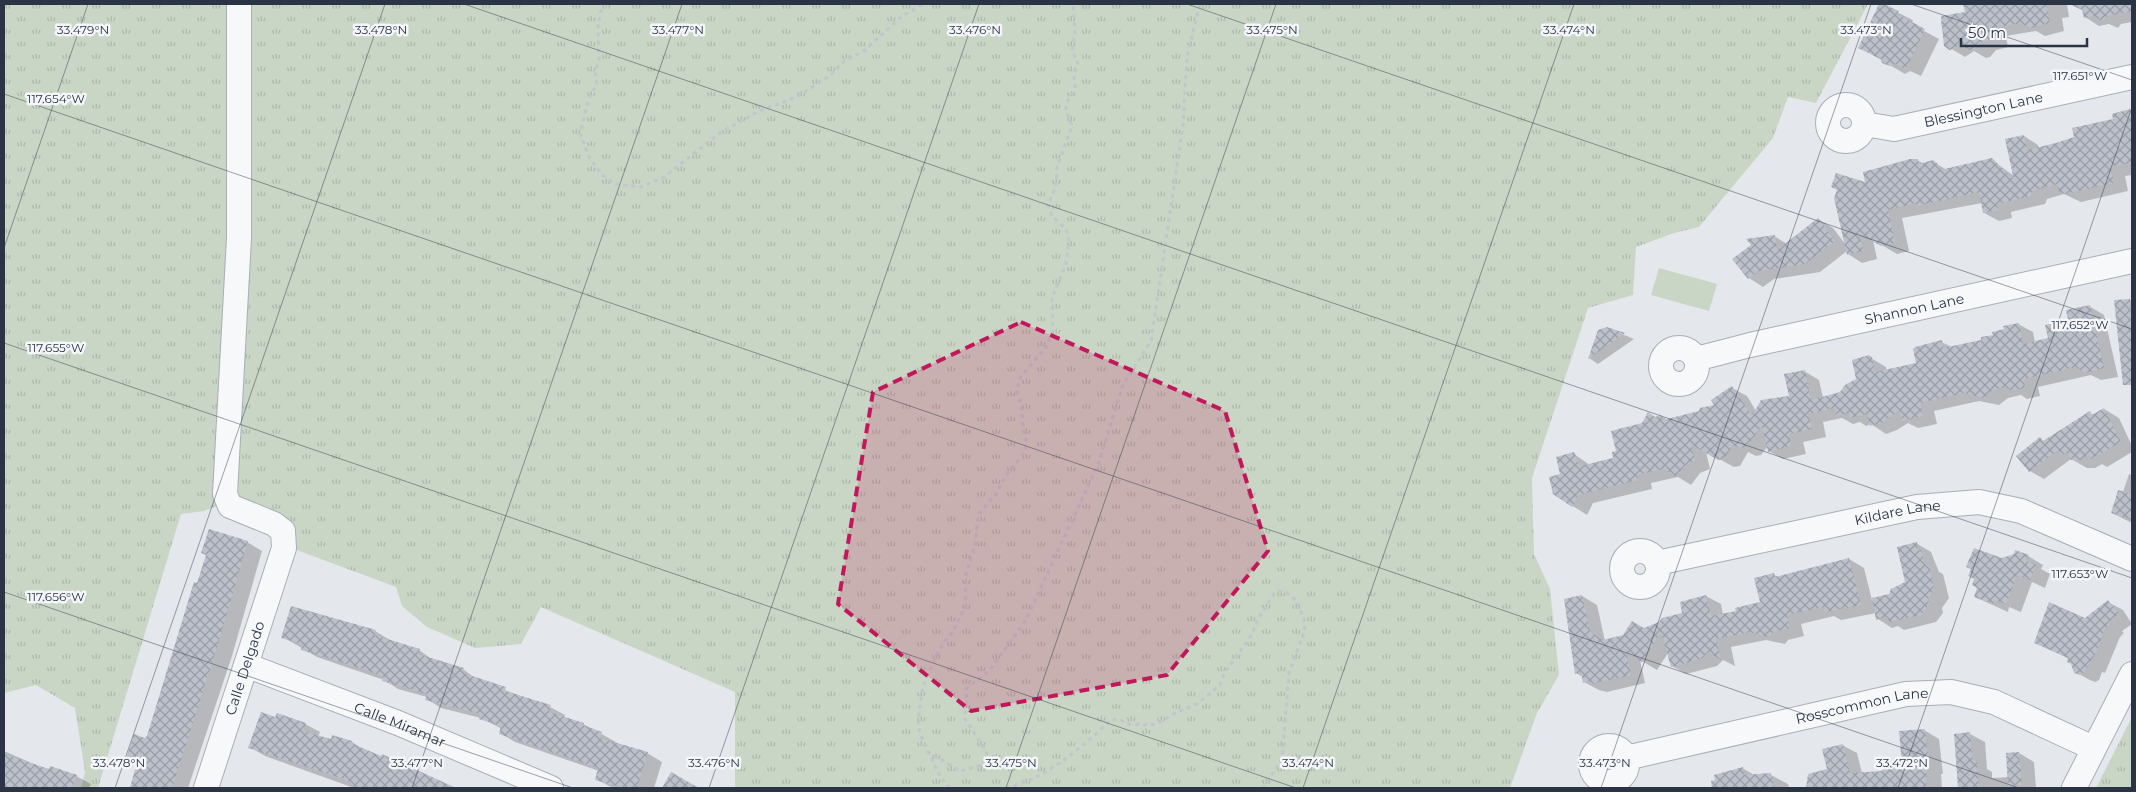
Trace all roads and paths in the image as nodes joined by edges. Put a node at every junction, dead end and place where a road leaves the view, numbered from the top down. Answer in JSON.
{"nodes":[{"id":1,"x":239,"y":4,"type":"edge"},
{"id":2,"x":608,"y":4,"type":"edge"},
{"id":3,"x":922,"y":4,"type":"edge"},
{"id":4,"x":1072,"y":4,"type":"edge"},
{"id":5,"x":1200,"y":4,"type":"edge"},
{"id":6,"x":2132,"y":77,"type":"edge"},
{"id":7,"x":1864,"y":124,"type":"dead end"},
{"id":8,"x":2132,"y":261,"type":"edge"},
{"id":9,"x":1696,"y":360,"type":"dead end"},
{"id":10,"x":2132,"y":558,"type":"edge"},
{"id":11,"x":1657,"y":563,"type":"dead end"},
{"id":12,"x":246,"y":665,"type":"junction"},
{"id":13,"x":2132,"y":674,"type":"edge"},
{"id":14,"x":2093,"y":748,"type":"junction"},
{"id":15,"x":926,"y":751,"type":"junction"},
{"id":16,"x":1626,"y":758,"type":"dead end"},
{"id":17,"x":206,"y":788,"type":"edge"},
{"id":18,"x":551,"y":788,"type":"edge"},
{"id":19,"x":950,"y":788,"type":"edge"},
{"id":20,"x":1006,"y":788,"type":"edge"},
{"id":21,"x":1263,"y":788,"type":"edge"},
{"id":22,"x":2074,"y":788,"type":"edge"}],
"edges":[{"from":1,"to":12,"type":"street","name":"Calle Delgado"},
{"from":2,"to":3,"type":"path"},
{"from":4,"to":15,"type":"path"},
{"from":5,"to":15,"type":"path"},
{"from":6,"to":7,"type":"street","name":"Blessington Lane"},
{"from":8,"to":9,"type":"street","name":"Shannon Lane"},
{"from":10,"to":11,"type":"street","name":"Kildare Lane"},
{"from":12,"to":17,"type":"street","name":"Calle Delgado"},
{"from":12,"to":18,"type":"street","name":"Calle Miramar"},
{"from":13,"to":14,"type":"street"},
{"from":14,"to":16,"type":"street","name":"Rosscommon Lane"},
{"from":14,"to":22,"type":"street"},
{"from":15,"to":19,"type":"path"},
{"from":20,"to":21,"type":"path"}]}
